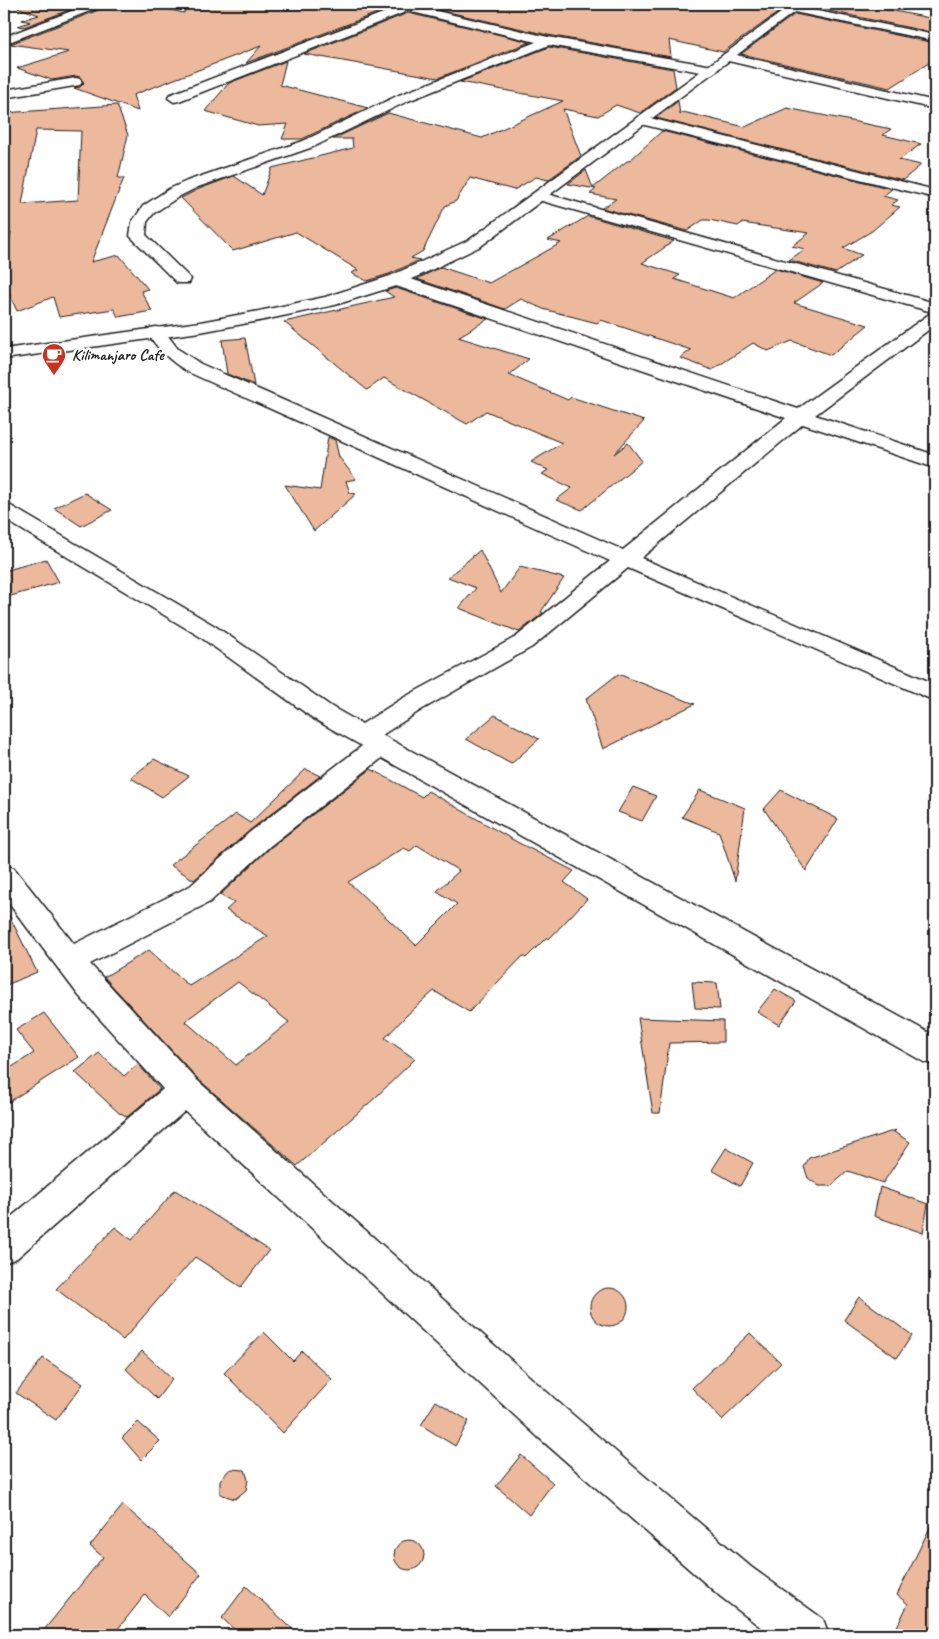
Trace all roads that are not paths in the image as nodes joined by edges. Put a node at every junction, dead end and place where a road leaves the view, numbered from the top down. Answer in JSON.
{"nodes":[{"id":1,"x":99,"y":4,"type":"edge"},
{"id":2,"x":393,"y":4,"type":"edge"},
{"id":3,"x":413,"y":6,"type":"edge"},
{"id":4,"x":797,"y":6,"type":"edge"},
{"id":5,"x":935,"y":38,"type":"edge"},
{"id":6,"x":548,"y":41,"type":"junction"},
{"id":7,"x":4,"y":42,"type":"edge"},
{"id":8,"x":728,"y":57,"type":"junction"},
{"id":9,"x":712,"y":70,"type":"junction"},
{"id":10,"x":76,"y":82,"type":"dead end"},
{"id":11,"x":4,"y":94,"type":"edge"},
{"id":12,"x":174,"y":98,"type":"dead end"},
{"id":13,"x":935,"y":105,"type":"edge"},
{"id":14,"x":642,"y":120,"type":"junction"},
{"id":15,"x":935,"y":194,"type":"edge"},
{"id":16,"x":540,"y":196,"type":"junction"},
{"id":17,"x":183,"y":279,"type":"dead end"},
{"id":18,"x":396,"y":280,"type":"junction"},
{"id":19,"x":935,"y":308,"type":"edge"},
{"id":20,"x":935,"y":317,"type":"edge"},
{"id":21,"x":156,"y":332,"type":"junction"},
{"id":22,"x":4,"y":354,"type":"edge"},
{"id":23,"x":801,"y":416,"type":"junction"},
{"id":24,"x":935,"y":462,"type":"edge"},
{"id":25,"x":4,"y":510,"type":"edge"},
{"id":26,"x":625,"y":559,"type":"junction"},
{"id":27,"x":935,"y":693,"type":"edge"},
{"id":28,"x":371,"y":741,"type":"junction"},
{"id":29,"x":4,"y":876,"type":"edge"},
{"id":30,"x":69,"y":961,"type":"junction"},
{"id":31,"x":935,"y":1052,"type":"edge"},
{"id":32,"x":184,"y":1090,"type":"junction"},
{"id":33,"x":4,"y":1246,"type":"edge"},
{"id":34,"x":807,"y":1635,"type":"edge"}],
"edges":[{"from":1,"to":7,"type":"street"},
{"from":2,"to":3,"type":"street"},
{"from":3,"to":6,"type":"street"},
{"from":3,"to":12,"type":"street"},
{"from":4,"to":5,"type":"street"},
{"from":4,"to":8,"type":"street"},
{"from":6,"to":9,"type":"street"},
{"from":6,"to":17,"type":"street"},
{"from":8,"to":9,"type":"street"},
{"from":8,"to":13,"type":"street"},
{"from":9,"to":14,"type":"street"},
{"from":10,"to":11,"type":"street"},
{"from":14,"to":15,"type":"street"},
{"from":14,"to":16,"type":"street"},
{"from":16,"to":18,"type":"street"},
{"from":16,"to":19,"type":"street"},
{"from":18,"to":21,"type":"street"},
{"from":18,"to":23,"type":"street"},
{"from":20,"to":23,"type":"street"},
{"from":21,"to":22,"type":"street"},
{"from":21,"to":26,"type":"street"},
{"from":23,"to":24,"type":"street"},
{"from":23,"to":26,"type":"street"},
{"from":25,"to":28,"type":"street"},
{"from":26,"to":27,"type":"street"},
{"from":26,"to":28,"type":"street"},
{"from":28,"to":30,"type":"street"},
{"from":28,"to":31,"type":"street"},
{"from":29,"to":30,"type":"street"},
{"from":30,"to":32,"type":"street"},
{"from":32,"to":33,"type":"street"},
{"from":32,"to":34,"type":"street"}]}
